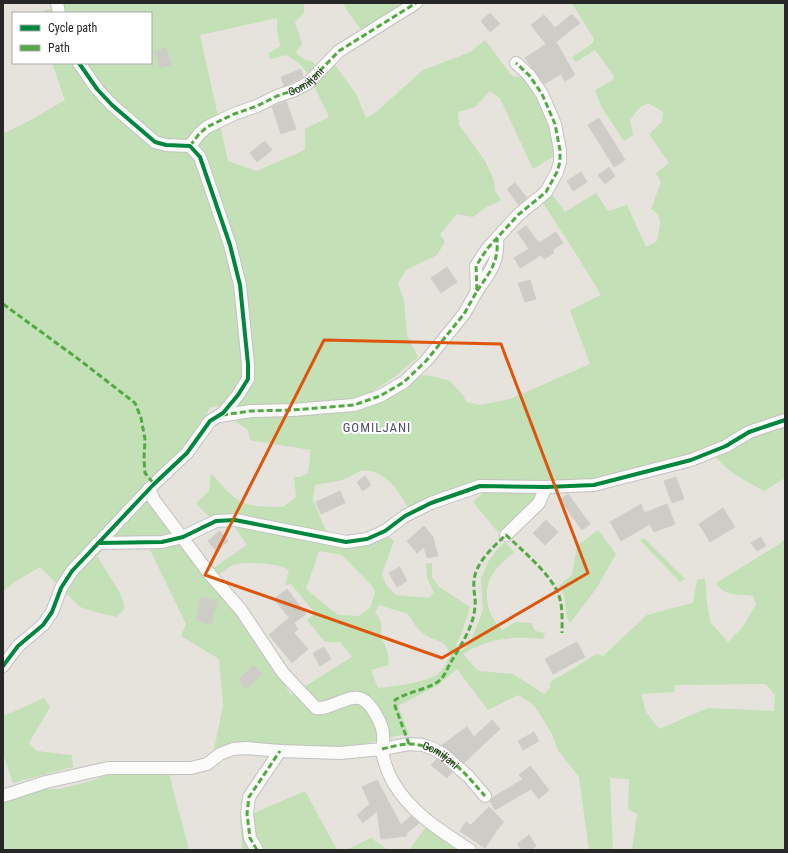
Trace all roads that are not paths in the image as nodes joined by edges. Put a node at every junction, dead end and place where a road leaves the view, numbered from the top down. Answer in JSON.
{"nodes":[{"id":1,"x":416,"y":3,"type":"edge"},
{"id":2,"x":516,"y":63,"type":"dead end"},
{"id":3,"x":80,"y":64,"type":"edge"},
{"id":4,"x":190,"y":146,"type":"junction"},
{"id":5,"x":220,"y":416,"type":"junction"},
{"id":6,"x":785,"y":420,"type":"edge"},
{"id":7,"x":546,"y":487,"type":"junction"},
{"id":8,"x":149,"y":489,"type":"junction"},
{"id":9,"x":506,"y":535,"type":"dead end"},
{"id":10,"x":183,"y":537,"type":"junction"},
{"id":11,"x":98,"y":543,"type":"junction"},
{"id":12,"x":3,"y":666,"type":"edge"},
{"id":13,"x":382,"y":749,"type":"junction"},
{"id":14,"x":280,"y":751,"type":"junction"},
{"id":15,"x":3,"y":796,"type":"edge"},
{"id":16,"x":485,"y":796,"type":"dead end"},
{"id":17,"x":257,"y":850,"type":"edge"},
{"id":18,"x":470,"y":850,"type":"edge"}],
"edges":[{"from":1,"to":4,"type":"street","name":"Gomiljani"},
{"from":2,"to":5,"type":"street"},
{"from":3,"to":4,"type":"street"},
{"from":4,"to":5,"type":"street"},
{"from":5,"to":8,"type":"street"},
{"from":6,"to":7,"type":"street"},
{"from":7,"to":9,"type":"street"},
{"from":7,"to":10,"type":"street"},
{"from":8,"to":10,"type":"street"},
{"from":8,"to":11,"type":"street"},
{"from":10,"to":11,"type":"street"},
{"from":10,"to":13,"type":"street"},
{"from":11,"to":12,"type":"street"},
{"from":13,"to":14,"type":"street","name":"Gomiljani"},
{"from":13,"to":16,"type":"street","name":"Gomiljani"},
{"from":13,"to":18,"type":"street"},
{"from":14,"to":15,"type":"street","name":"Gomiljani"},
{"from":14,"to":17,"type":"street"}]}
